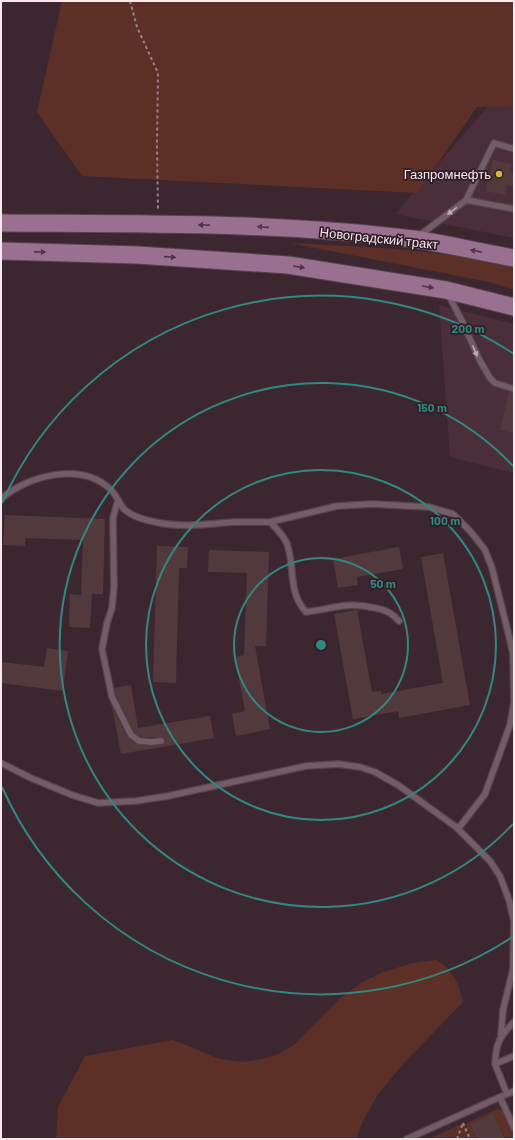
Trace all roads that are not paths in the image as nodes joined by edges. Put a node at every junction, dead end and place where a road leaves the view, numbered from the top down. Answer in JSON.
{"nodes":[{"id":1,"x":514,"y":148,"type":"edge"},
{"id":2,"x":466,"y":200,"type":"junction"},
{"id":3,"x":514,"y":209,"type":"edge"},
{"id":4,"x":1,"y":222,"type":"edge"},
{"id":5,"x":414,"y":239,"type":"junction"},
{"id":6,"x":1,"y":251,"type":"edge"},
{"id":7,"x":514,"y":258,"type":"edge"},
{"id":8,"x":446,"y":290,"type":"junction"},
{"id":9,"x":514,"y":307,"type":"edge"},
{"id":10,"x":514,"y":389,"type":"edge"},
{"id":11,"x":1,"y":499,"type":"edge"},
{"id":12,"x":118,"y":500,"type":"junction"},
{"id":13,"x":270,"y":522,"type":"junction"},
{"id":14,"x":399,"y":621,"type":"dead end"},
{"id":15,"x":514,"y":702,"type":"edge"},
{"id":16,"x":161,"y":741,"type":"dead end"},
{"id":17,"x":1,"y":763,"type":"edge"},
{"id":18,"x":458,"y":829,"type":"junction"},
{"id":19,"x":512,"y":899,"type":"edge"},
{"id":20,"x":514,"y":1022,"type":"edge"},
{"id":21,"x":501,"y":1035,"type":"junction"},
{"id":22,"x":514,"y":1056,"type":"edge"},
{"id":23,"x":495,"y":1064,"type":"junction"},
{"id":24,"x":514,"y":1091,"type":"edge"},
{"id":25,"x":507,"y":1094,"type":"junction"},
{"id":26,"x":500,"y":1097,"type":"junction"},
{"id":27,"x":514,"y":1128,"type":"edge"},
{"id":28,"x":407,"y":1139,"type":"edge"}],
"edges":[{"from":1,"to":2,"type":"lane"},
{"from":2,"to":3,"type":"lane"},
{"from":2,"to":5,"type":"lane","one_way":true},
{"from":5,"to":4,"type":"main road","name":"Новоградский тракт","one_way":true},
{"from":7,"to":5,"type":"main road","name":"Новоградский тракт","one_way":true},
{"from":6,"to":8,"type":"main road","one_way":true},
{"from":8,"to":9,"type":"main road"},
{"from":8,"to":10,"type":"lane","one_way":true},
{"from":11,"to":12,"type":"lane"},
{"from":12,"to":13,"type":"lane"},
{"from":12,"to":16,"type":"lane"},
{"from":13,"to":14,"type":"lane"},
{"from":13,"to":15,"type":"lane"},
{"from":15,"to":18,"type":"lane"},
{"from":17,"to":18,"type":"lane"},
{"from":18,"to":19,"type":"lane"},
{"from":19,"to":21,"type":"lane"},
{"from":20,"to":21,"type":"lane"},
{"from":21,"to":23,"type":"lane"},
{"from":22,"to":23,"type":"lane"},
{"from":23,"to":25,"type":"lane"},
{"from":24,"to":25,"type":"lane"},
{"from":25,"to":26,"type":"lane"},
{"from":26,"to":27,"type":"lane"},
{"from":26,"to":28,"type":"lane"}]}
